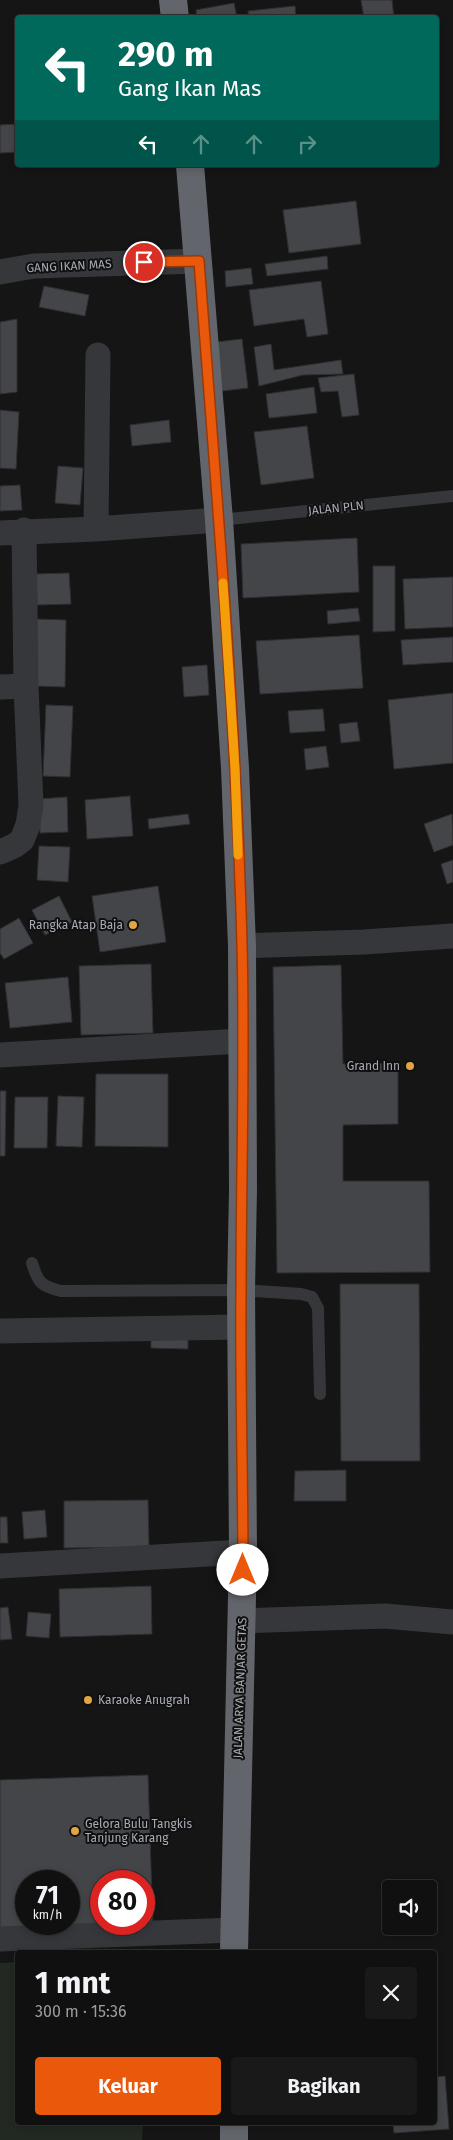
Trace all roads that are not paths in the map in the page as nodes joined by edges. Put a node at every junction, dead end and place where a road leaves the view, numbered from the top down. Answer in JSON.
{"nodes":[{"id":1,"x":173,"y":0,"type":"edge"},
{"id":2,"x":175,"y":15,"type":"edge"},
{"id":3,"x":190,"y":167,"type":"edge"},
{"id":4,"x":199,"y":261,"type":"junction"},
{"id":5,"x":0,"y":272,"type":"edge"},
{"id":6,"x":98,"y":355,"type":"dead end"},
{"id":7,"x":453,"y":496,"type":"edge"},
{"id":8,"x":219,"y":520,"type":"junction"},
{"id":9,"x":96,"y":529,"type":"junction"},
{"id":10,"x":12,"y":531,"type":"edge"},
{"id":11,"x":26,"y":686,"type":"junction"},
{"id":12,"x":0,"y":687,"type":"edge"},
{"id":13,"x":0,"y":852,"type":"edge"},
{"id":14,"x":453,"y":936,"type":"edge"},
{"id":15,"x":242,"y":946,"type":"junction"},
{"id":16,"x":242,"y":1041,"type":"junction"},
{"id":17,"x":0,"y":1055,"type":"edge"},
{"id":18,"x":32,"y":1263,"type":"dead end"},
{"id":19,"x":241,"y":1290,"type":"junction"},
{"id":20,"x":241,"y":1327,"type":"junction"},
{"id":21,"x":0,"y":1331,"type":"edge"},
{"id":22,"x":320,"y":1394,"type":"dead end"},
{"id":23,"x":243,"y":1552,"type":"junction"},
{"id":24,"x":0,"y":1566,"type":"edge"},
{"id":25,"x":242,"y":1621,"type":"junction"},
{"id":26,"x":453,"y":1622,"type":"edge"},
{"id":27,"x":0,"y":1939,"type":"edge"},
{"id":28,"x":234,"y":1941,"type":"edge"},
{"id":29,"x":234,"y":2125,"type":"edge"},
{"id":30,"x":234,"y":2140,"type":"edge"}],
"edges":[{"from":1,"to":2,"type":"highway"},
{"from":3,"to":4,"type":"highway","name":"JALAN ARYA BANJAR GETAS"},
{"from":4,"to":5,"type":"street","name":"GANG IKAN MAS"},
{"from":4,"to":8,"type":"highway","name":"JALAN ARYA BANJAR GETAS"},
{"from":6,"to":9,"type":"street"},
{"from":7,"to":8,"type":"lane","name":"JALAN PLN"},
{"from":8,"to":9,"type":"street"},
{"from":8,"to":15,"type":"highway","name":"JALAN ARYA BANJAR GETAS"},
{"from":9,"to":10,"type":"street"},
{"from":10,"to":11,"type":"street"},
{"from":11,"to":12,"type":"street"},
{"from":11,"to":13,"type":"street"},
{"from":14,"to":15,"type":"street"},
{"from":15,"to":16,"type":"highway","name":"JALAN ARYA BANJAR GETAS"},
{"from":16,"to":17,"type":"street"},
{"from":16,"to":19,"type":"highway","name":"JALAN ARYA BANJAR GETAS"},
{"from":18,"to":19,"type":"lane"},
{"from":19,"to":20,"type":"highway","name":"JALAN ARYA BANJAR GETAS"},
{"from":19,"to":22,"type":"lane"},
{"from":20,"to":21,"type":"street"},
{"from":20,"to":23,"type":"highway","name":"JALAN ARYA BANJAR GETAS"},
{"from":23,"to":24,"type":"street"},
{"from":23,"to":25,"type":"highway","name":"JALAN ARYA BANJAR GETAS"},
{"from":25,"to":26,"type":"street"},
{"from":25,"to":28,"type":"highway","name":"JALAN ARYA BANJAR GETAS"},
{"from":27,"to":28,"type":"street"},
{"from":29,"to":30,"type":"highway"}]}
